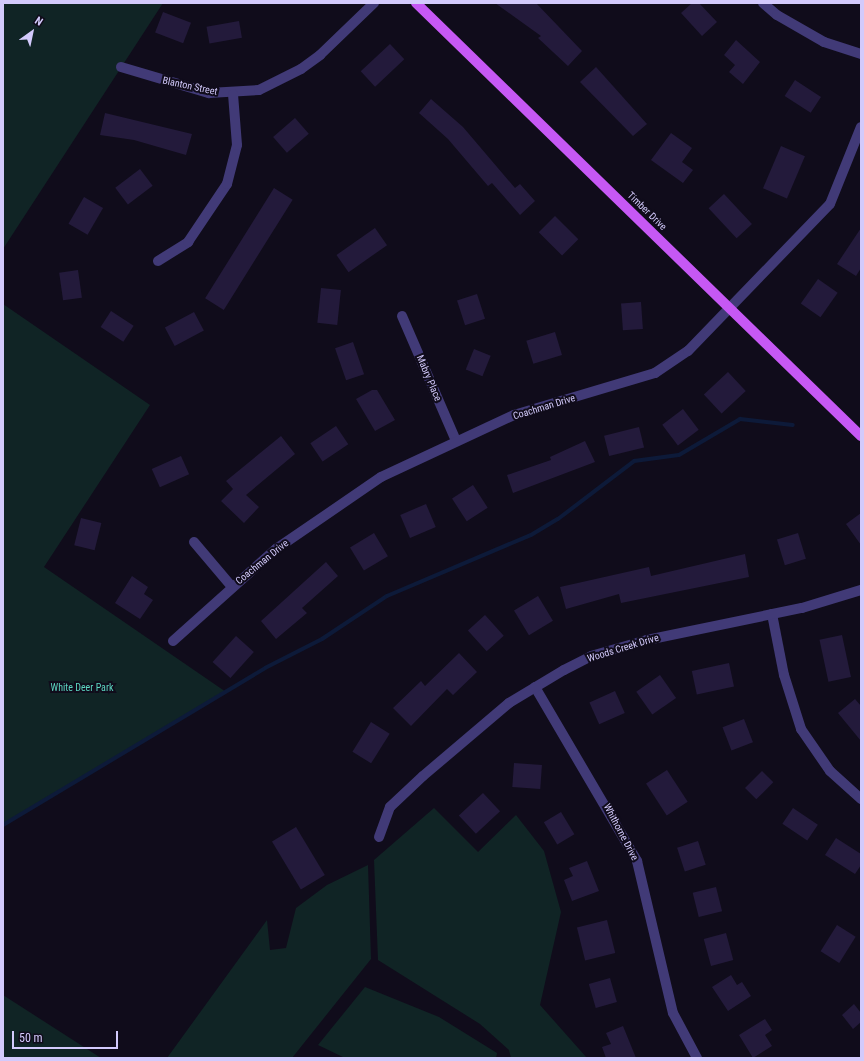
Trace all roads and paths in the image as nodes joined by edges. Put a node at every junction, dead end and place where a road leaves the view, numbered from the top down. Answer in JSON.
{"nodes":[{"id":1,"x":374,"y":3,"type":"edge"},
{"id":2,"x":416,"y":3,"type":"edge"},
{"id":3,"x":764,"y":3,"type":"edge"},
{"id":4,"x":861,"y":54,"type":"edge"},
{"id":5,"x":121,"y":67,"type":"dead end"},
{"id":6,"x":233,"y":94,"type":"junction"},
{"id":7,"x":861,"y":127,"type":"edge"},
{"id":8,"x":158,"y":261,"type":"dead end"},
{"id":9,"x":729,"y":308,"type":"junction"},
{"id":10,"x":402,"y":316,"type":"dead end"},
{"id":11,"x":861,"y":436,"type":"edge"},
{"id":12,"x":456,"y":441,"type":"junction"},
{"id":13,"x":194,"y":542,"type":"dead end"},
{"id":14,"x":232,"y":587,"type":"junction"},
{"id":15,"x":861,"y":590,"type":"edge"},
{"id":16,"x":772,"y":614,"type":"junction"},
{"id":17,"x":173,"y":641,"type":"dead end"},
{"id":18,"x":535,"y":687,"type":"junction"},
{"id":19,"x":861,"y":799,"type":"edge"},
{"id":20,"x":379,"y":837,"type":"dead end"},
{"id":21,"x":697,"y":1058,"type":"edge"}],
"edges":[{"from":1,"to":6,"type":"street","name":"Blanton Street"},
{"from":2,"to":9,"type":"main road","name":"Timber Drive"},
{"from":3,"to":4,"type":"street"},
{"from":5,"to":6,"type":"street","name":"Blanton Street"},
{"from":6,"to":8,"type":"street"},
{"from":7,"to":9,"type":"street","name":"Coachman Drive"},
{"from":9,"to":11,"type":"main road","name":"Timber Drive"},
{"from":9,"to":12,"type":"street","name":"Coachman Drive"},
{"from":10,"to":12,"type":"street","name":"Mabry Place"},
{"from":12,"to":14,"type":"street","name":"Coachman Drive"},
{"from":13,"to":14,"type":"street"},
{"from":14,"to":17,"type":"street","name":"Coachman Drive"},
{"from":15,"to":16,"type":"street","name":"Woods Creek Drive"},
{"from":16,"to":18,"type":"street","name":"Woods Creek Drive"},
{"from":16,"to":19,"type":"street"},
{"from":18,"to":20,"type":"street","name":"Woods Creek Drive"},
{"from":18,"to":21,"type":"street","name":"Whithorne Drive"}]}
